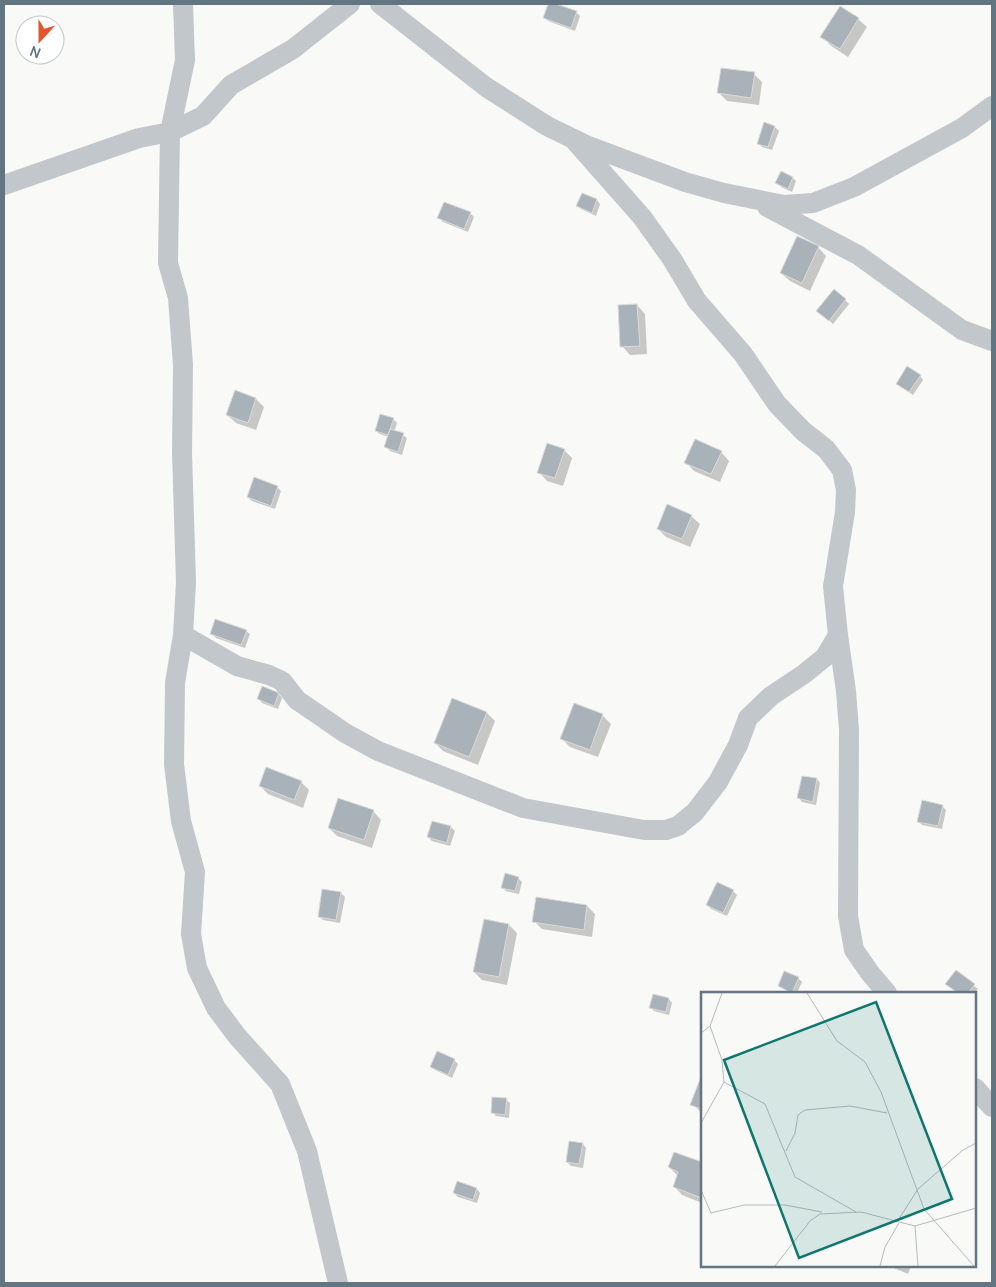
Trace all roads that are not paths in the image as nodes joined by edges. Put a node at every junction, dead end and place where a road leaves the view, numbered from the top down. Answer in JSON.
{"nodes":[{"id":1,"x":183,"y":4,"type":"edge"},
{"id":2,"x":350,"y":4,"type":"edge"},
{"id":3,"x":380,"y":4,"type":"edge"},
{"id":4,"x":992,"y":106,"type":"edge"},
{"id":5,"x":170,"y":132,"type":"junction"},
{"id":6,"x":574,"y":140,"type":"junction"},
{"id":7,"x":4,"y":185,"type":"edge"},
{"id":8,"x":752,"y":200,"type":"junction"},
{"id":9,"x":992,"y":341,"type":"edge"},
{"id":10,"x":183,"y":635,"type":"junction"},
{"id":11,"x":838,"y":635,"type":"junction"},
{"id":12,"x":886,"y":992,"type":"edge"},
{"id":13,"x":976,"y":1089,"type":"edge"},
{"id":14,"x":992,"y":1107,"type":"edge"},
{"id":15,"x":338,"y":1283,"type":"edge"}],
"edges":[{"from":1,"to":5,"type":"street"},
{"from":2,"to":5,"type":"street"},
{"from":3,"to":6,"type":"street"},
{"from":4,"to":8,"type":"street"},
{"from":5,"to":7,"type":"street"},
{"from":5,"to":10,"type":"street"},
{"from":6,"to":8,"type":"street"},
{"from":6,"to":11,"type":"street"},
{"from":8,"to":9,"type":"street"},
{"from":10,"to":11,"type":"street"},
{"from":10,"to":15,"type":"street"},
{"from":11,"to":12,"type":"street"},
{"from":13,"to":14,"type":"street"}]}
